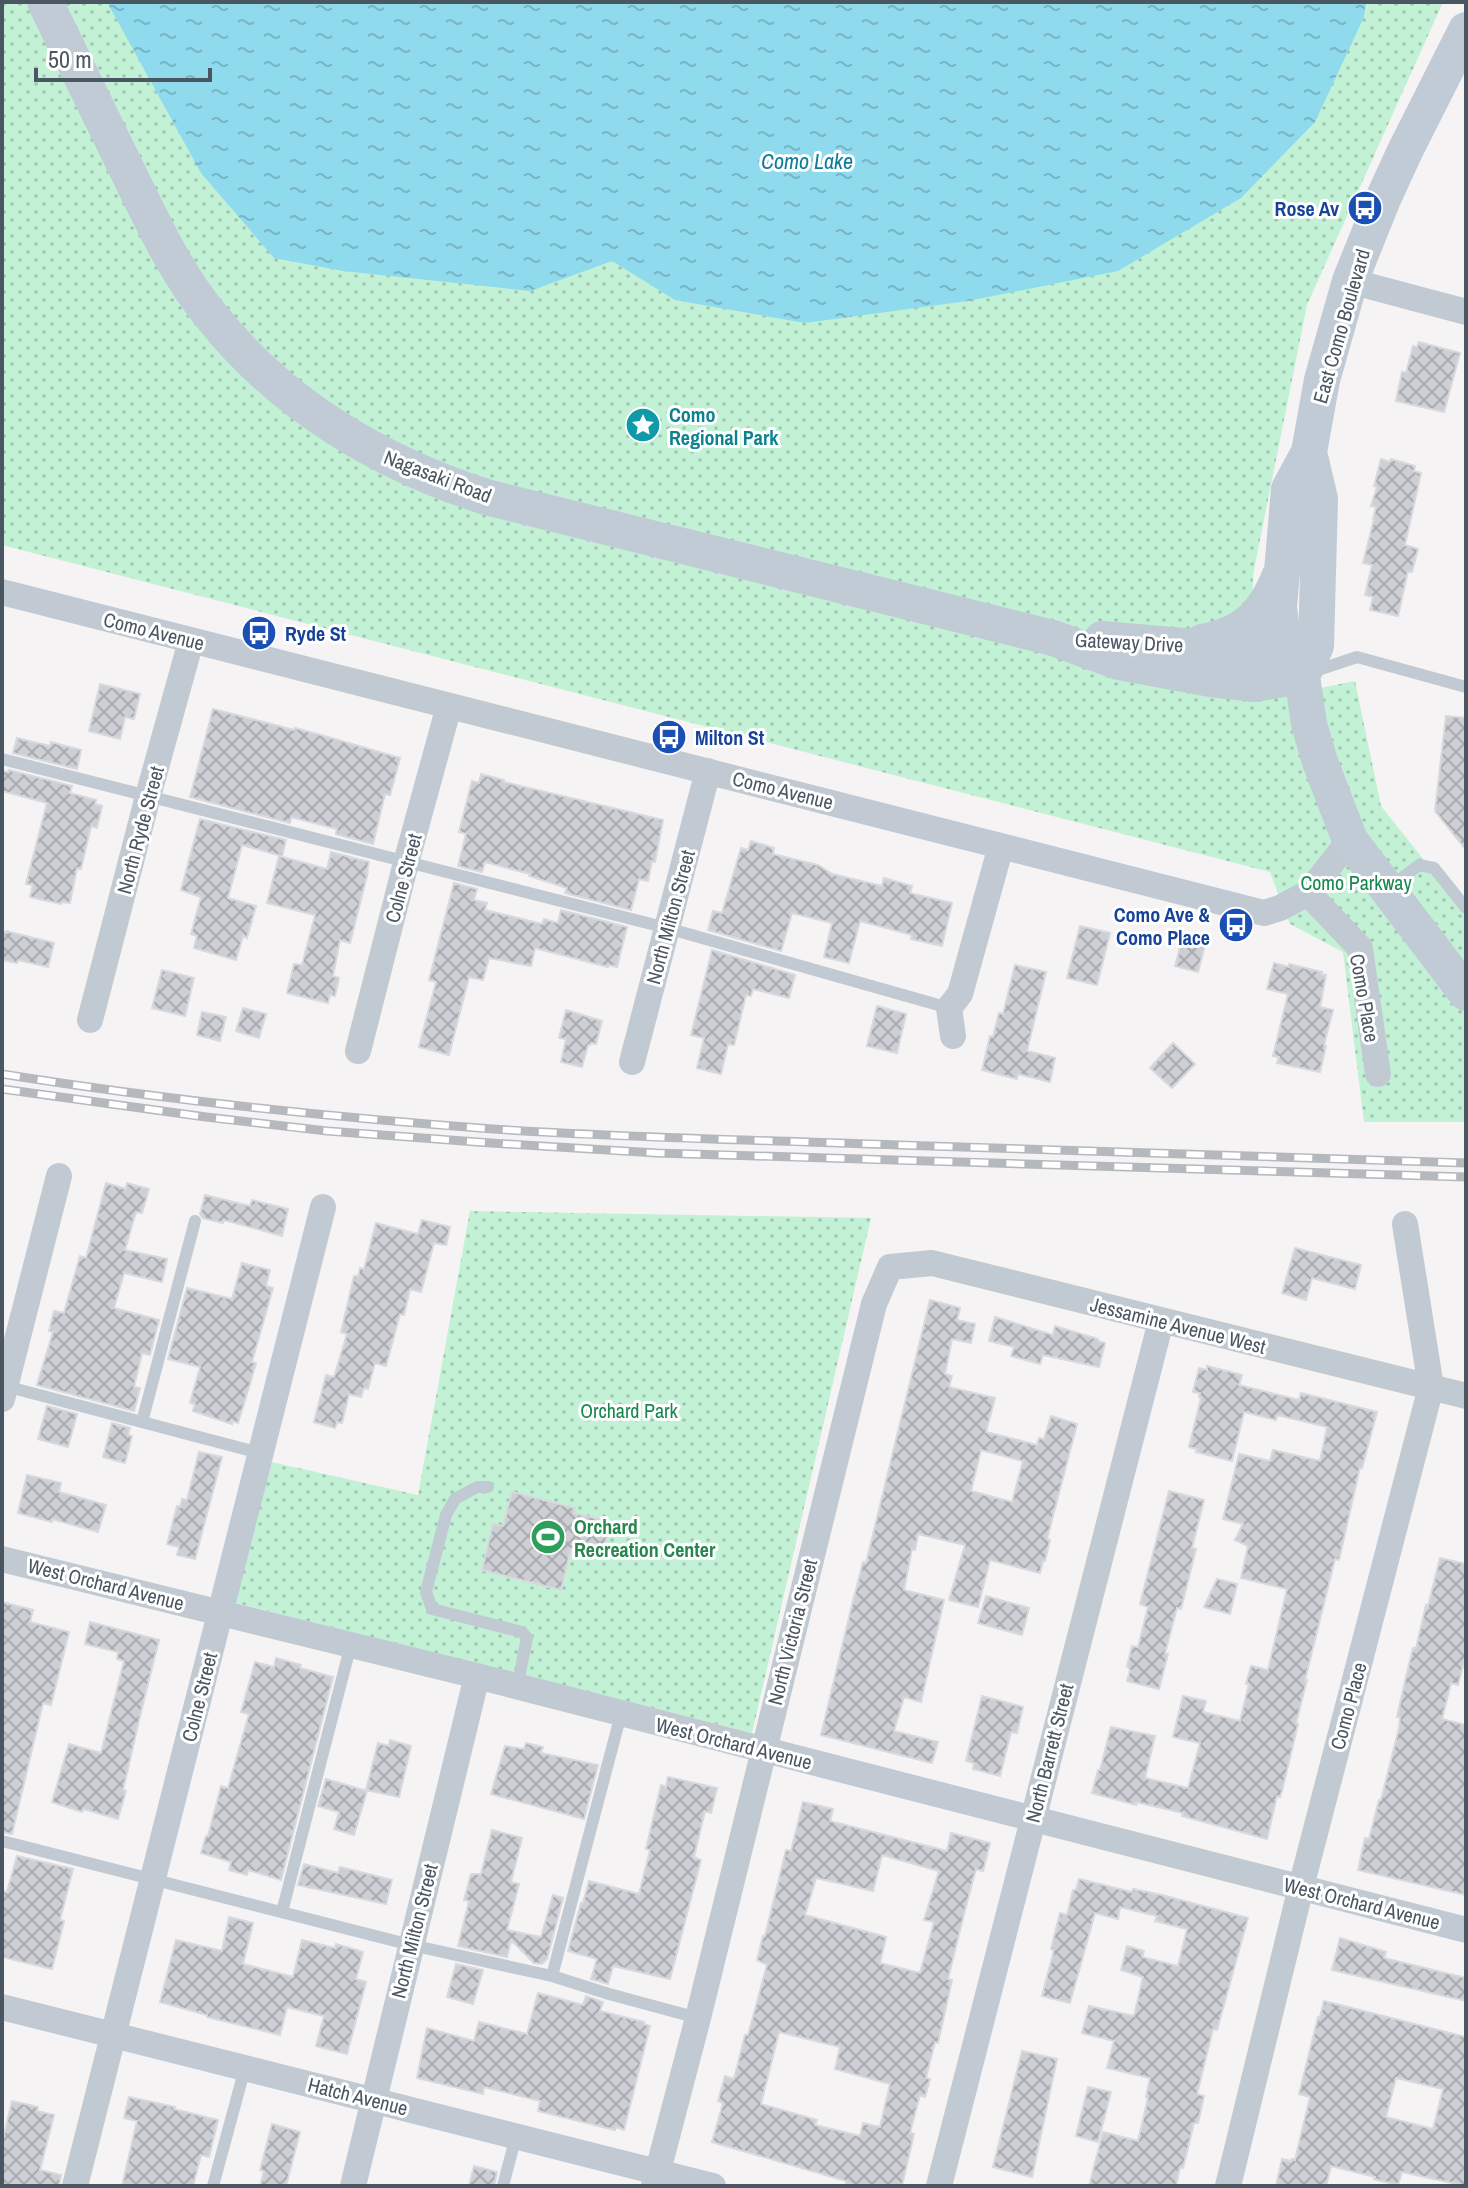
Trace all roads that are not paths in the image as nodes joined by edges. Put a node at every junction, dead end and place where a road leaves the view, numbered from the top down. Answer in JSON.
{"nodes":[{"id":1,"x":45,"y":2,"type":"edge"},
{"id":2,"x":1466,"y":30,"type":"edge"},
{"id":3,"x":1350,"y":281,"type":"junction"},
{"id":4,"x":1466,"y":312,"type":"edge"},
{"id":5,"x":1309,"y":452,"type":"junction"},
{"id":6,"x":1282,"y":570,"type":"junction"},
{"id":7,"x":2,"y":592,"type":"edge"},
{"id":8,"x":1053,"y":638,"type":"junction"},
{"id":9,"x":191,"y":641,"type":"junction"},
{"id":10,"x":1184,"y":645,"type":"junction"},
{"id":11,"x":1300,"y":658,"type":"junction"},
{"id":12,"x":1466,"y":687,"type":"edge"},
{"id":13,"x":449,"y":706,"type":"junction"},
{"id":14,"x":2,"y":759,"type":"edge"},
{"id":15,"x":708,"y":771,"type":"junction"},
{"id":16,"x":148,"y":796,"type":"junction"},
{"id":17,"x":1350,"y":840,"type":"junction"},
{"id":18,"x":1001,"y":846,"type":"junction"},
{"id":19,"x":406,"y":863,"type":"junction"},
{"id":20,"x":1388,"y":890,"type":"junction"},
{"id":21,"x":1308,"y":893,"type":"junction"},
{"id":22,"x":1466,"y":908,"type":"edge"},
{"id":23,"x":667,"y":928,"type":"junction"},
{"id":24,"x":1456,"y":973,"type":"edge"},
{"id":25,"x":949,"y":1008,"type":"junction"},
{"id":26,"x":90,"y":1020,"type":"dead end"},
{"id":27,"x":953,"y":1036,"type":"dead end"},
{"id":28,"x":358,"y":1051,"type":"dead end"},
{"id":29,"x":632,"y":1062,"type":"dead end"},
{"id":30,"x":1378,"y":1074,"type":"dead end"},
{"id":31,"x":59,"y":1176,"type":"dead end"},
{"id":32,"x":323,"y":1207,"type":"dead end"},
{"id":33,"x":195,"y":1221,"type":"dead end"},
{"id":34,"x":1405,"y":1224,"type":"dead end"},
{"id":35,"x":890,"y":1267,"type":"joint"},
{"id":36,"x":1161,"y":1321,"type":"junction"},
{"id":37,"x":1431,"y":1387,"type":"junction"},
{"id":38,"x":4,"y":1393,"type":"edge"},
{"id":39,"x":1466,"y":1396,"type":"edge"},
{"id":40,"x":142,"y":1422,"type":"junction"},
{"id":41,"x":260,"y":1453,"type":"junction"},
{"id":42,"x":488,"y":1487,"type":"dead end"},
{"id":43,"x":2,"y":1559,"type":"edge"},
{"id":44,"x":221,"y":1613,"type":"junction"},
{"id":45,"x":351,"y":1644,"type":"junction"},
{"id":46,"x":477,"y":1676,"type":"junction"},
{"id":47,"x":517,"y":1687,"type":"junction"},
{"id":48,"x":621,"y":1714,"type":"junction"},
{"id":49,"x":763,"y":1749,"type":"junction"},
{"id":50,"x":1032,"y":1819,"type":"junction"},
{"id":51,"x":2,"y":1841,"type":"edge"},
{"id":52,"x":153,"y":1880,"type":"junction"},
{"id":53,"x":1301,"y":1887,"type":"junction"},
{"id":54,"x":282,"y":1912,"type":"junction"},
{"id":55,"x":1466,"y":1930,"type":"edge"},
{"id":56,"x":411,"y":1945,"type":"junction"},
{"id":57,"x":552,"y":1976,"type":"junction"},
{"id":58,"x":2,"y":2007,"type":"edge"},
{"id":59,"x":698,"y":2018,"type":"junction"},
{"id":60,"x":114,"y":2035,"type":"junction"},
{"id":61,"x":245,"y":2068,"type":"junction"},
{"id":62,"x":375,"y":2101,"type":"junction"},
{"id":63,"x":516,"y":2136,"type":"junction"},
{"id":64,"x":656,"y":2179,"type":"edge"},
{"id":65,"x":75,"y":2186,"type":"edge"},
{"id":66,"x":213,"y":2186,"type":"edge"},
{"id":67,"x":353,"y":2186,"type":"edge"},
{"id":68,"x":503,"y":2186,"type":"edge"},
{"id":69,"x":713,"y":2186,"type":"edge"},
{"id":70,"x":939,"y":2186,"type":"edge"},
{"id":71,"x":1228,"y":2186,"type":"edge"}],
"edges":[{"from":1,"to":8,"type":"street","name":"Nagasaki Road"},
{"from":2,"to":3,"type":"street","name":"East Como Boulevard"},
{"from":3,"to":4,"type":"street"},
{"from":3,"to":5,"type":"street","name":"East Como Boulevard"},
{"from":5,"to":6,"type":"street","name":"East Como Boulevard"},
{"from":5,"to":11,"type":"street","name":"East Como Boulevard"},
{"from":6,"to":10,"type":"street"},
{"from":6,"to":11,"type":"street","name":"East Como Boulevard"},
{"from":7,"to":9,"type":"street","name":"Como Avenue"},
{"from":8,"to":10,"type":"street","name":"Gateway Drive"},
{"from":8,"to":11,"type":"street","name":"Gateway Drive"},
{"from":9,"to":13,"type":"street","name":"Como Avenue"},
{"from":9,"to":16,"type":"street","name":"North Ryde Street"},
{"from":10,"to":11,"type":"street","name":"Gateway Drive"},
{"from":11,"to":12,"type":"lane"},
{"from":11,"to":17,"type":"street","name":"East Como Boulevard"},
{"from":13,"to":15,"type":"street","name":"Como Avenue"},
{"from":13,"to":19,"type":"street","name":"Colne Street"},
{"from":14,"to":16,"type":"lane"},
{"from":15,"to":18,"type":"street","name":"Como Avenue"},
{"from":15,"to":23,"type":"street","name":"North Milton Street"},
{"from":16,"to":19,"type":"lane"},
{"from":16,"to":26,"type":"street","name":"North Ryde Street"},
{"from":17,"to":20,"type":"street"},
{"from":17,"to":21,"type":"street","name":"Como Avenue"},
{"from":18,"to":21,"type":"street","name":"Como Avenue"},
{"from":18,"to":25,"type":"street"},
{"from":19,"to":23,"type":"lane"},
{"from":19,"to":28,"type":"street","name":"Colne Street"},
{"from":20,"to":22,"type":"lane"},
{"from":20,"to":24,"type":"street"},
{"from":21,"to":30,"type":"street","name":"Como Place"},
{"from":23,"to":25,"type":"lane"},
{"from":23,"to":29,"type":"street","name":"North Milton Street"},
{"from":25,"to":27,"type":"street"},
{"from":31,"to":38,"type":"street"},
{"from":32,"to":41,"type":"street","name":"Colne Street"},
{"from":33,"to":40,"type":"lane"},
{"from":34,"to":37,"type":"street","name":"Como Place"},
{"from":35,"to":36,"type":"street","name":"Jessamine Avenue West"},
{"from":35,"to":49,"type":"street","name":"North Victoria Street"},
{"from":36,"to":37,"type":"street","name":"Jessamine Avenue West"},
{"from":36,"to":50,"type":"street","name":"North Barrett Street"},
{"from":37,"to":39,"type":"street","name":"Jessamine Avenue West"},
{"from":37,"to":53,"type":"street","name":"Como Place"},
{"from":38,"to":40,"type":"lane"},
{"from":40,"to":41,"type":"lane"},
{"from":41,"to":44,"type":"street","name":"Colne Street"},
{"from":42,"to":47,"type":"lane"},
{"from":43,"to":44,"type":"street","name":"West Orchard Avenue"},
{"from":44,"to":45,"type":"street","name":"West Orchard Avenue"},
{"from":44,"to":52,"type":"street","name":"Colne Street"},
{"from":45,"to":46,"type":"street","name":"West Orchard Avenue"},
{"from":45,"to":54,"type":"lane"},
{"from":46,"to":47,"type":"street","name":"West Orchard Avenue"},
{"from":46,"to":56,"type":"street","name":"North Milton Street"},
{"from":47,"to":48,"type":"street","name":"West Orchard Avenue"},
{"from":48,"to":49,"type":"street","name":"West Orchard Avenue"},
{"from":48,"to":57,"type":"lane"},
{"from":49,"to":50,"type":"street","name":"West Orchard Avenue"},
{"from":49,"to":59,"type":"street","name":"North Victoria Street"},
{"from":50,"to":53,"type":"street","name":"West Orchard Avenue"},
{"from":50,"to":70,"type":"street","name":"North Barrett Street"},
{"from":51,"to":52,"type":"lane"},
{"from":52,"to":54,"type":"lane"},
{"from":52,"to":60,"type":"street","name":"Colne Street"},
{"from":53,"to":55,"type":"street","name":"West Orchard Avenue"},
{"from":53,"to":71,"type":"street","name":"Como Place"},
{"from":54,"to":56,"type":"lane"},
{"from":56,"to":57,"type":"lane"},
{"from":56,"to":62,"type":"street","name":"North Milton Street"},
{"from":57,"to":59,"type":"lane"},
{"from":58,"to":60,"type":"street","name":"Hatch Avenue"},
{"from":59,"to":64,"type":"street","name":"North Victoria Street"},
{"from":60,"to":61,"type":"street","name":"Hatch Avenue"},
{"from":60,"to":65,"type":"street","name":"Colne Street"},
{"from":61,"to":62,"type":"street","name":"Hatch Avenue"},
{"from":61,"to":66,"type":"lane"},
{"from":62,"to":63,"type":"street","name":"Hatch Avenue"},
{"from":62,"to":67,"type":"street","name":"North Milton Street"},
{"from":63,"to":64,"type":"street","name":"Hatch Avenue"},
{"from":63,"to":68,"type":"lane"},
{"from":64,"to":69,"type":"street","name":"Hatch Avenue"}]}
